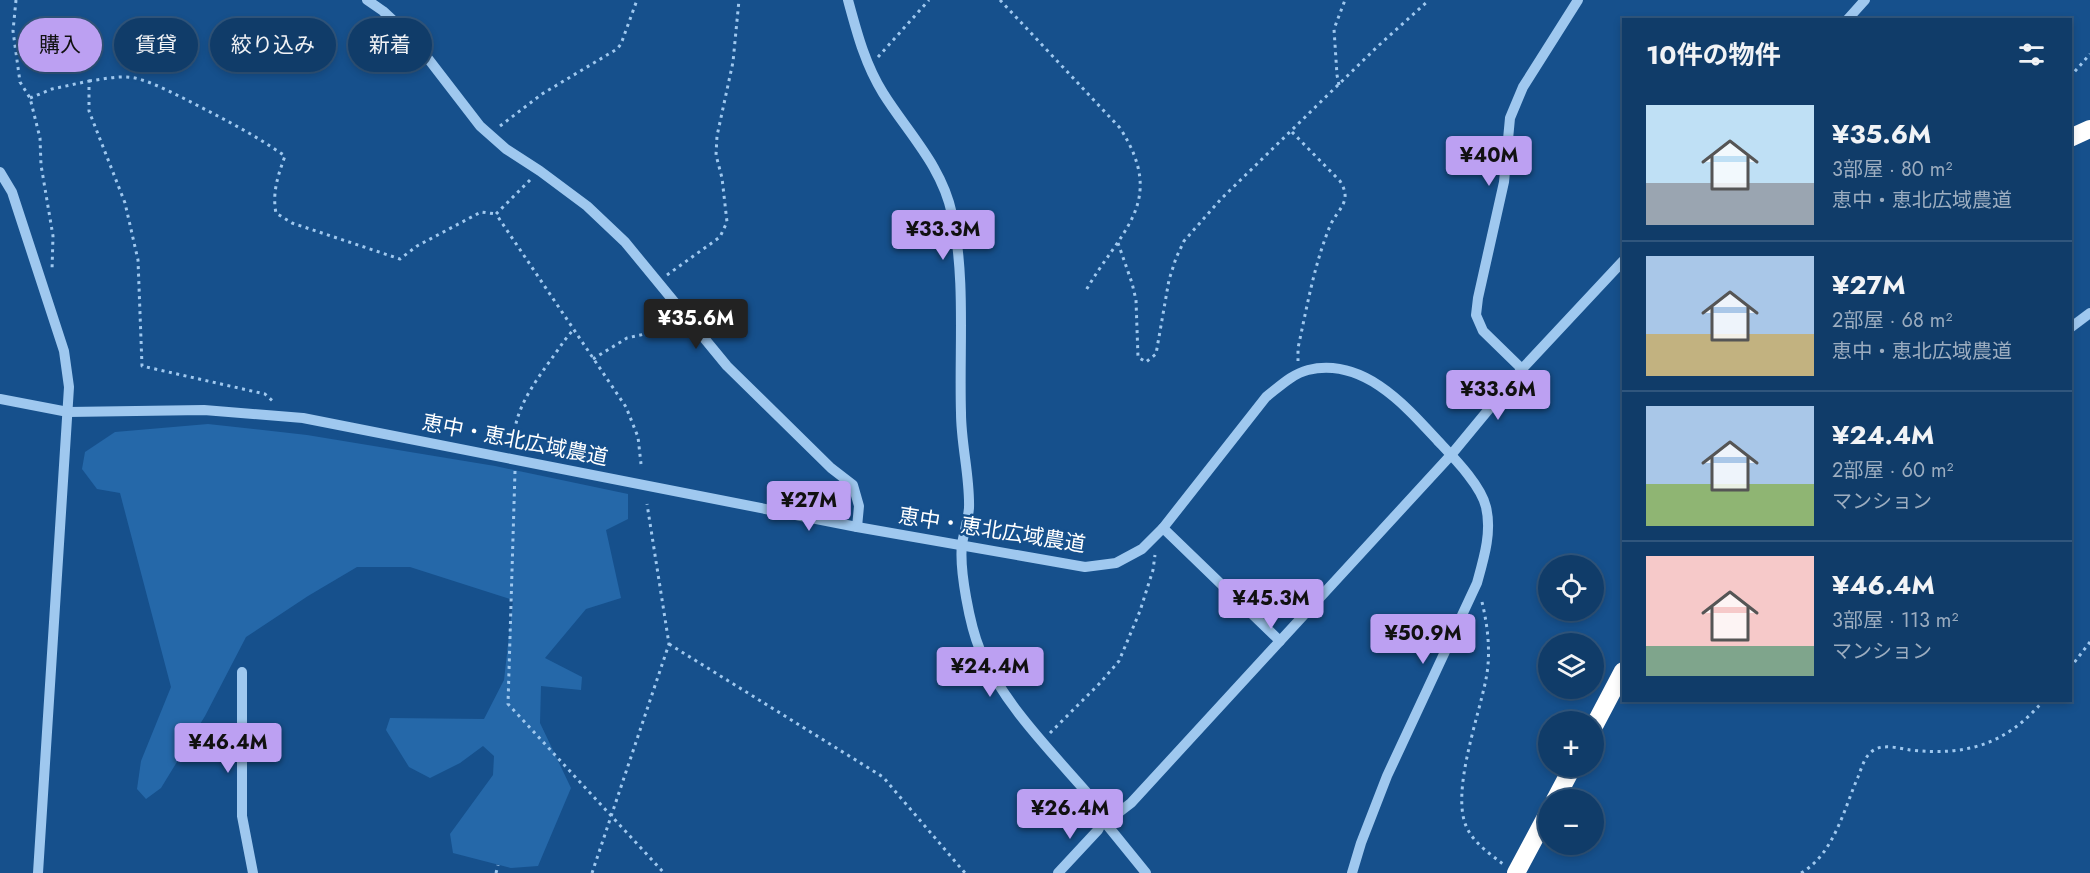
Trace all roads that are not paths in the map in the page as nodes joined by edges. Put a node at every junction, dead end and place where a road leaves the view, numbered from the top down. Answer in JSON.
{"nodes":[{"id":1,"x":367,"y":0,"type":"edge"},
{"id":2,"x":848,"y":0,"type":"edge"},
{"id":3,"x":1578,"y":0,"type":"edge"},
{"id":4,"x":1865,"y":0,"type":"edge"},
{"id":5,"x":1849,"y":18,"type":"edge"},
{"id":6,"x":2090,"y":129,"type":"edge"},
{"id":7,"x":2072,"y":137,"type":"edge"},
{"id":8,"x":0,"y":172,"type":"edge"},
{"id":9,"x":1622,"y":262,"type":"edge"},
{"id":10,"x":2090,"y":313,"type":"edge"},
{"id":11,"x":2072,"y":326,"type":"edge"},
{"id":12,"x":1522,"y":369,"type":"junction"},
{"id":13,"x":0,"y":399,"type":"edge"},
{"id":14,"x":68,"y":412,"type":"junction"},
{"id":15,"x":1451,"y":454,"type":"junction"},
{"id":16,"x":857,"y":526,"type":"junction"},
{"id":17,"x":1163,"y":528,"type":"junction"},
{"id":18,"x":962,"y":546,"type":"junction"},
{"id":19,"x":1280,"y":641,"type":"junction"},
{"id":20,"x":242,"y":672,"type":"dead end"},
{"id":21,"x":1622,"y":673,"type":"edge"},
{"id":22,"x":1602,"y":711,"type":"edge"},
{"id":23,"x":1102,"y":820,"type":"junction"},
{"id":24,"x":1538,"y":832,"type":"edge"},
{"id":25,"x":38,"y":873,"type":"edge"},
{"id":26,"x":253,"y":873,"type":"edge"},
{"id":27,"x":1058,"y":873,"type":"edge"},
{"id":28,"x":1145,"y":873,"type":"edge"},
{"id":29,"x":1352,"y":873,"type":"edge"},
{"id":30,"x":1516,"y":873,"type":"edge"}],
"edges":[{"from":1,"to":16,"type":"street"},
{"from":2,"to":18,"type":"street"},
{"from":3,"to":12,"type":"street"},
{"from":4,"to":5,"type":"street"},
{"from":6,"to":7,"type":"highway"},
{"from":8,"to":14,"type":"street"},
{"from":9,"to":12,"type":"street"},
{"from":10,"to":11,"type":"street"},
{"from":12,"to":15,"type":"street"},
{"from":13,"to":14,"type":"street","name":"恵中・恵北広域農道"},
{"from":14,"to":16,"type":"street","name":"恵中・恵北広域農道"},
{"from":14,"to":25,"type":"street"},
{"from":15,"to":17,"type":"street","name":"恵中・恵北広域農道"},
{"from":15,"to":19,"type":"street"},
{"from":15,"to":29,"type":"street","name":"恵中・恵北広域農道"},
{"from":16,"to":18,"type":"street","name":"恵中・恵北広域農道"},
{"from":17,"to":18,"type":"street","name":"恵中・恵北広域農道"},
{"from":17,"to":19,"type":"street"},
{"from":18,"to":23,"type":"street"},
{"from":19,"to":23,"type":"street"},
{"from":20,"to":26,"type":"street"},
{"from":21,"to":22,"type":"highway"},
{"from":23,"to":27,"type":"street"},
{"from":23,"to":28,"type":"street"},
{"from":24,"to":30,"type":"highway"}]}
